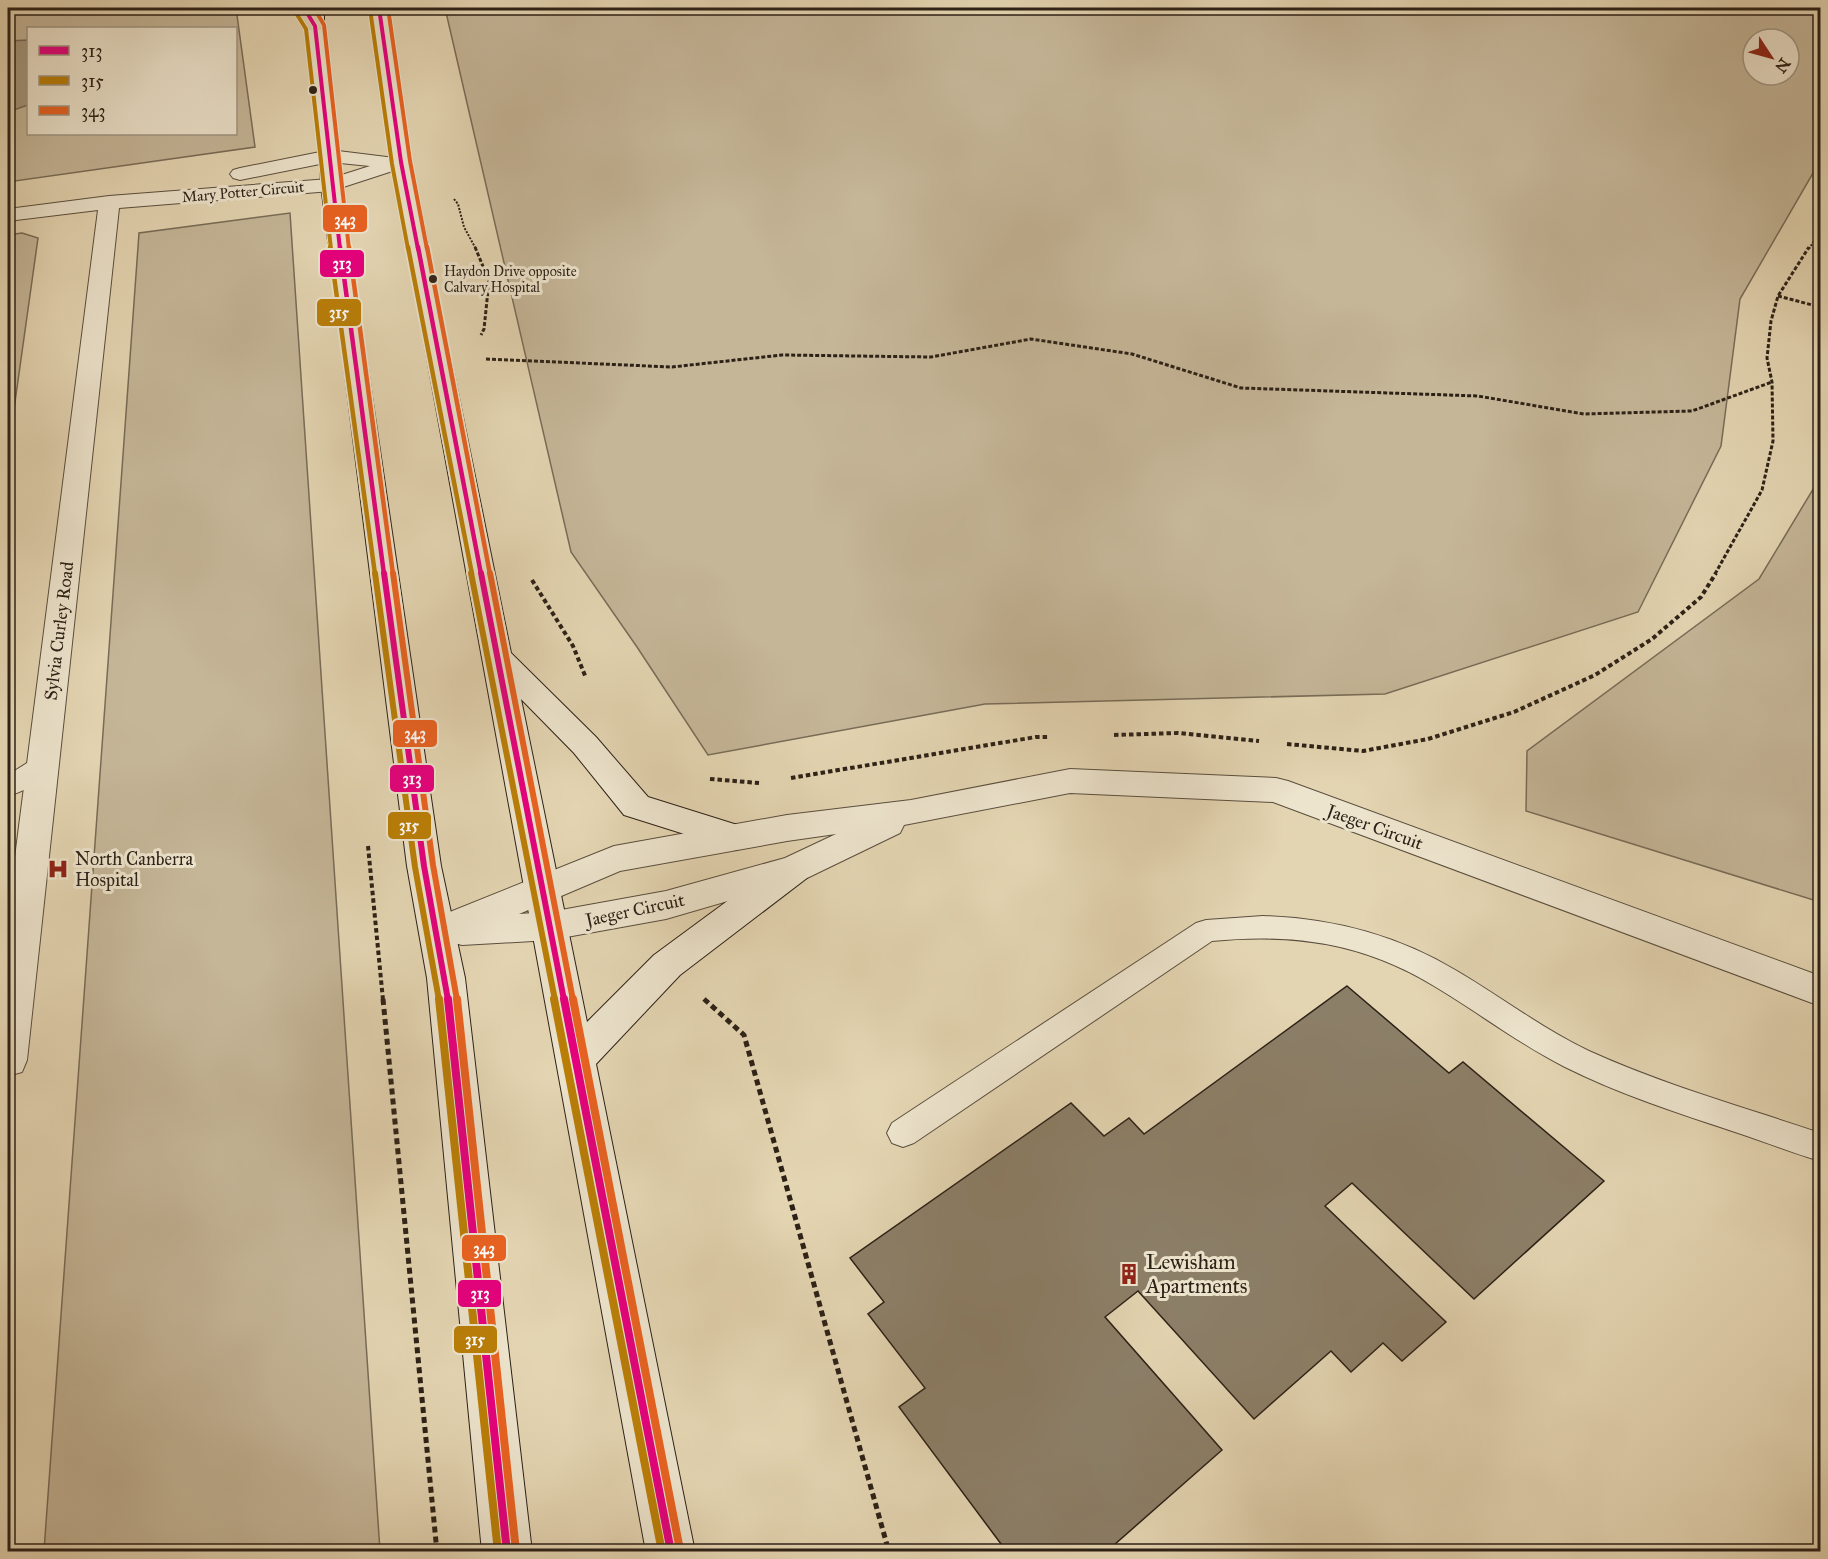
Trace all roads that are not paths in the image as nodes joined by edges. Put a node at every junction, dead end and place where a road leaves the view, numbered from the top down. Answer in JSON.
{"nodes":[{"id":1,"x":304,"y":8,"type":"edge"},
{"id":2,"x":380,"y":8,"type":"edge"},
{"id":3,"x":315,"y":17,"type":"edge"},
{"id":4,"x":330,"y":156,"type":"junction"},
{"id":5,"x":400,"y":162,"type":"junction"},
{"id":6,"x":331,"y":185,"type":"junction"},
{"id":7,"x":109,"y":202,"type":"junction"},
{"id":8,"x":8,"y":216,"type":"edge"},
{"id":9,"x":497,"y":656,"type":"junction"},
{"id":10,"x":44,"y":764,"type":"junction"},
{"id":11,"x":8,"y":787,"type":"edge"},
{"id":12,"x":911,"y":812,"type":"junction"},
{"id":13,"x":735,"y":837,"type":"junction"},
{"id":14,"x":795,"y":869,"type":"junction"},
{"id":15,"x":546,"y":907,"type":"junction"},
{"id":16,"x":438,"y":932,"type":"junction"},
{"id":17,"x":15,"y":952,"type":"edge"},
{"id":18,"x":1821,"y":991,"type":"edge"},
{"id":19,"x":576,"y":1059,"type":"junction"},
{"id":20,"x":8,"y":1060,"type":"edge"},
{"id":21,"x":903,"y":1133,"type":"dead end"},
{"id":22,"x":1821,"y":1147,"type":"edge"},
{"id":23,"x":507,"y":1551,"type":"edge"},
{"id":24,"x":671,"y":1551,"type":"edge"}],
"edges":[{"from":1,"to":3,"type":"main road"},
{"from":2,"to":5,"type":"main road"},
{"from":3,"to":4,"type":"main road"},
{"from":4,"to":5,"type":"main road","name":"Mary Potter Circuit"},
{"from":4,"to":6,"type":"main road"},
{"from":4,"to":7,"type":"main road","name":"Mary Potter Circuit"},
{"from":5,"to":6,"type":"main road","name":"Mary Potter Circuit"},
{"from":5,"to":9,"type":"main road"},
{"from":6,"to":7,"type":"main road","name":"Mary Potter Circuit"},
{"from":6,"to":16,"type":"main road"},
{"from":7,"to":8,"type":"main road","name":"Mary Potter Circuit"},
{"from":7,"to":10,"type":"main road","name":"Sylvia Curley Road"},
{"from":9,"to":13,"type":"main road"},
{"from":9,"to":15,"type":"main road"},
{"from":10,"to":11,"type":"lane"},
{"from":10,"to":17,"type":"main road","name":"Sylvia Curley Road"},
{"from":12,"to":13,"type":"main road","name":"Jaeger Circuit"},
{"from":12,"to":14,"type":"main road","name":"Jaeger Circuit"},
{"from":12,"to":18,"type":"main road","name":"Jaeger Circuit"},
{"from":13,"to":15,"type":"main road","name":"Jaeger Circuit"},
{"from":14,"to":15,"type":"main road","name":"Jaeger Circuit"},
{"from":14,"to":19,"type":"main road"},
{"from":15,"to":16,"type":"main road","name":"Jaeger Circuit"},
{"from":15,"to":19,"type":"main road"},
{"from":16,"to":23,"type":"main road"},
{"from":17,"to":20,"type":"main road","name":"Sylvia Curley Road"},
{"from":19,"to":24,"type":"main road"},
{"from":21,"to":22,"type":"lane"}]}
